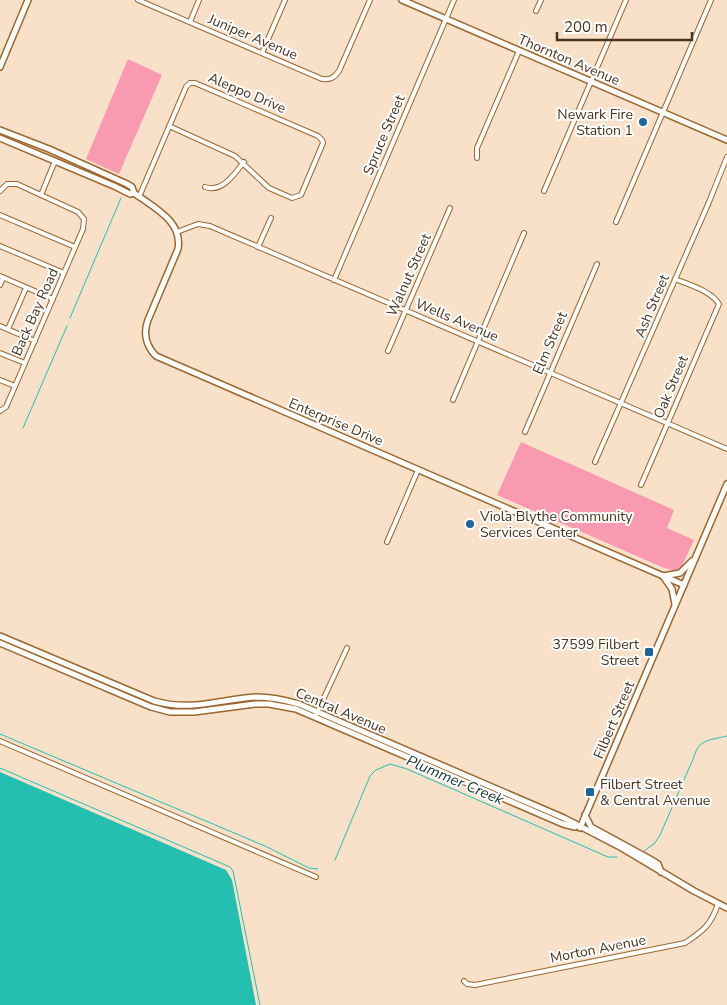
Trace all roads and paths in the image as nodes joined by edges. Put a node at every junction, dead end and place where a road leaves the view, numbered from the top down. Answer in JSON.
{"nodes":[{"id":1,"x":28,"y":0,"type":"edge"},
{"id":2,"x":138,"y":0,"type":"edge"},
{"id":3,"x":200,"y":0,"type":"edge"},
{"id":4,"x":285,"y":0,"type":"edge"},
{"id":5,"x":370,"y":0,"type":"edge"},
{"id":6,"x":402,"y":0,"type":"edge"},
{"id":7,"x":454,"y":0,"type":"edge"},
{"id":8,"x":541,"y":0,"type":"edge"},
{"id":9,"x":626,"y":0,"type":"edge"},
{"id":10,"x":711,"y":0,"type":"edge"},
{"id":11,"x":536,"y":11,"type":"dead end"},
{"id":12,"x":446,"y":18,"type":"junction"},
{"id":13,"x":190,"y":22,"type":"junction"},
{"id":14,"x":519,"y":51,"type":"junction"},
{"id":15,"x":262,"y":53,"type":"junction"},
{"id":16,"x":0,"y":67,"type":"edge"},
{"id":17,"x":591,"y":82,"type":"junction"},
{"id":18,"x":663,"y":112,"type":"junction"},
{"id":19,"x":169,"y":126,"type":"junction"},
{"id":20,"x":1,"y":129,"type":"edge"},
{"id":21,"x":0,"y":138,"type":"edge"},
{"id":22,"x":727,"y":140,"type":"edge"},
{"id":23,"x":727,"y":157,"type":"edge"},
{"id":24,"x":477,"y":158,"type":"dead end"},
{"id":25,"x":55,"y":161,"type":"junction"},
{"id":26,"x":244,"y":162,"type":"junction"},
{"id":27,"x":205,"y":187,"type":"dead end"},
{"id":28,"x":0,"y":191,"type":"edge"},
{"id":29,"x":544,"y":191,"type":"dead end"},
{"id":30,"x":134,"y":193,"type":"junction"},
{"id":31,"x":41,"y":196,"type":"junction"},
{"id":32,"x":140,"y":197,"type":"junction"},
{"id":33,"x":450,"y":208,"type":"dead end"},
{"id":34,"x":0,"y":215,"type":"edge"},
{"id":35,"x":271,"y":218,"type":"dead end"},
{"id":36,"x":616,"y":222,"type":"dead end"},
{"id":37,"x":177,"y":232,"type":"junction"},
{"id":38,"x":524,"y":233,"type":"dead end"},
{"id":39,"x":0,"y":246,"type":"edge"},
{"id":40,"x":75,"y":247,"type":"junction"},
{"id":41,"x":258,"y":247,"type":"junction"},
{"id":42,"x":597,"y":264,"type":"dead end"},
{"id":43,"x":64,"y":273,"type":"junction"},
{"id":44,"x":2,"y":277,"type":"edge"},
{"id":45,"x":675,"y":279,"type":"junction"},
{"id":46,"x":334,"y":280,"type":"junction"},
{"id":47,"x":0,"y":285,"type":"edge"},
{"id":48,"x":26,"y":288,"type":"junction"},
{"id":49,"x":53,"y":299,"type":"junction"},
{"id":50,"x":406,"y":311,"type":"junction"},
{"id":51,"x":0,"y":326,"type":"edge"},
{"id":52,"x":8,"y":329,"type":"junction"},
{"id":53,"x":35,"y":341,"type":"junction"},
{"id":54,"x":478,"y":342,"type":"junction"},
{"id":55,"x":388,"y":351,"type":"dead end"},
{"id":56,"x":0,"y":353,"type":"edge"},
{"id":57,"x":25,"y":363,"type":"junction"},
{"id":58,"x":550,"y":373,"type":"junction"},
{"id":59,"x":0,"y":380,"type":"edge"},
{"id":60,"x":14,"y":386,"type":"junction"},
{"id":61,"x":453,"y":400,"type":"dead end"},
{"id":62,"x":622,"y":404,"type":"junction"},
{"id":63,"x":1,"y":411,"type":"edge"},
{"id":64,"x":668,"y":424,"type":"junction"},
{"id":65,"x":525,"y":432,"type":"dead end"},
{"id":66,"x":727,"y":449,"type":"edge"},
{"id":67,"x":595,"y":462,"type":"dead end"},
{"id":68,"x":418,"y":470,"type":"junction"},
{"id":69,"x":727,"y":484,"type":"edge"},
{"id":70,"x":641,"y":485,"type":"dead end"},
{"id":71,"x":387,"y":542,"type":"dead end"},
{"id":72,"x":695,"y":559,"type":"junction"},
{"id":73,"x":663,"y":576,"type":"junction"},
{"id":74,"x":684,"y":585,"type":"junction"},
{"id":75,"x":676,"y":604,"type":"junction"},
{"id":76,"x":0,"y":636,"type":"edge"},
{"id":77,"x":0,"y":642,"type":"edge"},
{"id":78,"x":347,"y":648,"type":"dead end"},
{"id":79,"x":316,"y":714,"type":"junction"},
{"id":80,"x":0,"y":741,"type":"edge"},
{"id":81,"x":585,"y":816,"type":"junction"},
{"id":82,"x":580,"y":828,"type":"junction"},
{"id":83,"x":661,"y":872,"type":"junction"},
{"id":84,"x":316,"y":876,"type":"dead end"},
{"id":85,"x":718,"y":904,"type":"junction"},
{"id":86,"x":727,"y":908,"type":"edge"},
{"id":87,"x":464,"y":980,"type":"dead end"}],
"edges":[{"from":1,"to":16,"type":"street"},
{"from":2,"to":13,"type":"street","name":"Juniper Avenue"},
{"from":3,"to":13,"type":"street"},
{"from":4,"to":15,"type":"street"},
{"from":5,"to":15,"type":"street","name":"Juniper Avenue"},
{"from":6,"to":12,"type":"street","name":"Thornton Avenue"},
{"from":7,"to":12,"type":"street","name":"Spruce Street"},
{"from":8,"to":11,"type":"street"},
{"from":9,"to":17,"type":"street"},
{"from":10,"to":18,"type":"street"},
{"from":12,"to":14,"type":"street","name":"Thornton Avenue"},
{"from":12,"to":46,"type":"street","name":"Spruce Street"},
{"from":13,"to":15,"type":"street","name":"Juniper Avenue"},
{"from":14,"to":17,"type":"street","name":"Thornton Avenue"},
{"from":14,"to":24,"type":"street"},
{"from":17,"to":18,"type":"street","name":"Thornton Avenue"},
{"from":17,"to":29,"type":"street"},
{"from":18,"to":22,"type":"street","name":"Thornton Avenue"},
{"from":18,"to":36,"type":"street"},
{"from":19,"to":26,"type":"street"},
{"from":19,"to":26,"type":"street","name":"Aleppo Drive"},
{"from":19,"to":32,"type":"street","name":"Aleppo Drive"},
{"from":20,"to":30,"type":"street"},
{"from":21,"to":25,"type":"street"},
{"from":23,"to":45,"type":"street","name":"Ash Street"},
{"from":25,"to":30,"type":"street"},
{"from":25,"to":31,"type":"street"},
{"from":26,"to":27,"type":"street"},
{"from":28,"to":31,"type":"street"},
{"from":30,"to":32,"type":"street"},
{"from":31,"to":40,"type":"street","name":"Back Bay Road"},
{"from":32,"to":37,"type":"street"},
{"from":33,"to":50,"type":"street","name":"Walnut Street"},
{"from":34,"to":40,"type":"street"},
{"from":35,"to":41,"type":"street"},
{"from":37,"to":41,"type":"street","name":"Wells Avenue"},
{"from":37,"to":68,"type":"street","name":"Enterprise Drive"},
{"from":38,"to":54,"type":"street"},
{"from":39,"to":43,"type":"street"},
{"from":40,"to":43,"type":"street","name":"Back Bay Road"},
{"from":41,"to":46,"type":"street","name":"Wells Avenue"},
{"from":42,"to":58,"type":"street","name":"Elm Street"},
{"from":43,"to":49,"type":"street","name":"Back Bay Road"},
{"from":44,"to":47,"type":"street"},
{"from":44,"to":48,"type":"street"},
{"from":45,"to":62,"type":"street","name":"Ash Street"},
{"from":45,"to":64,"type":"street","name":"Oak Street"},
{"from":46,"to":50,"type":"street","name":"Wells Avenue"},
{"from":48,"to":49,"type":"street"},
{"from":48,"to":52,"type":"street"},
{"from":49,"to":53,"type":"street","name":"Back Bay Road"},
{"from":50,"to":54,"type":"street","name":"Wells Avenue"},
{"from":50,"to":55,"type":"street","name":"Walnut Street"},
{"from":51,"to":52,"type":"street"},
{"from":52,"to":53,"type":"street"},
{"from":53,"to":57,"type":"street","name":"Back Bay Road"},
{"from":54,"to":58,"type":"street","name":"Wells Avenue"},
{"from":54,"to":61,"type":"street"},
{"from":56,"to":57,"type":"street"},
{"from":57,"to":60,"type":"street","name":"Back Bay Road"},
{"from":58,"to":62,"type":"street","name":"Wells Avenue"},
{"from":58,"to":65,"type":"street","name":"Elm Street"},
{"from":59,"to":60,"type":"street"},
{"from":60,"to":63,"type":"street","name":"Back Bay Road"},
{"from":62,"to":64,"type":"street","name":"Wells Avenue"},
{"from":62,"to":67,"type":"street","name":"Ash Street"},
{"from":64,"to":66,"type":"street","name":"Wells Avenue"},
{"from":64,"to":70,"type":"street","name":"Oak Street"},
{"from":68,"to":71,"type":"street"},
{"from":68,"to":73,"type":"street","name":"Enterprise Drive"},
{"from":69,"to":72,"type":"street","name":"Filbert Street"},
{"from":72,"to":73,"type":"street"},
{"from":72,"to":74,"type":"street","name":"Filbert Street"},
{"from":73,"to":74,"type":"street","name":"Enterprise Drive"},
{"from":73,"to":75,"type":"street"},
{"from":74,"to":75,"type":"street","name":"Filbert Street"},
{"from":75,"to":81,"type":"street","name":"Filbert Street"},
{"from":76,"to":79,"type":"street","name":"Central Avenue"},
{"from":77,"to":79,"type":"street","name":"Central Avenue"},
{"from":78,"to":79,"type":"street"},
{"from":79,"to":82,"type":"street","name":"Central Avenue"},
{"from":80,"to":84,"type":"street"},
{"from":81,"to":82,"type":"street","name":"Filbert Street"},
{"from":81,"to":83,"type":"street"},
{"from":82,"to":83,"type":"street","name":"Central Avenue"},
{"from":83,"to":85,"type":"street","name":"Central Avenue"},
{"from":85,"to":86,"type":"street","name":"Central Avenue"},
{"from":85,"to":87,"type":"street","name":"Morton Avenue"}]}
